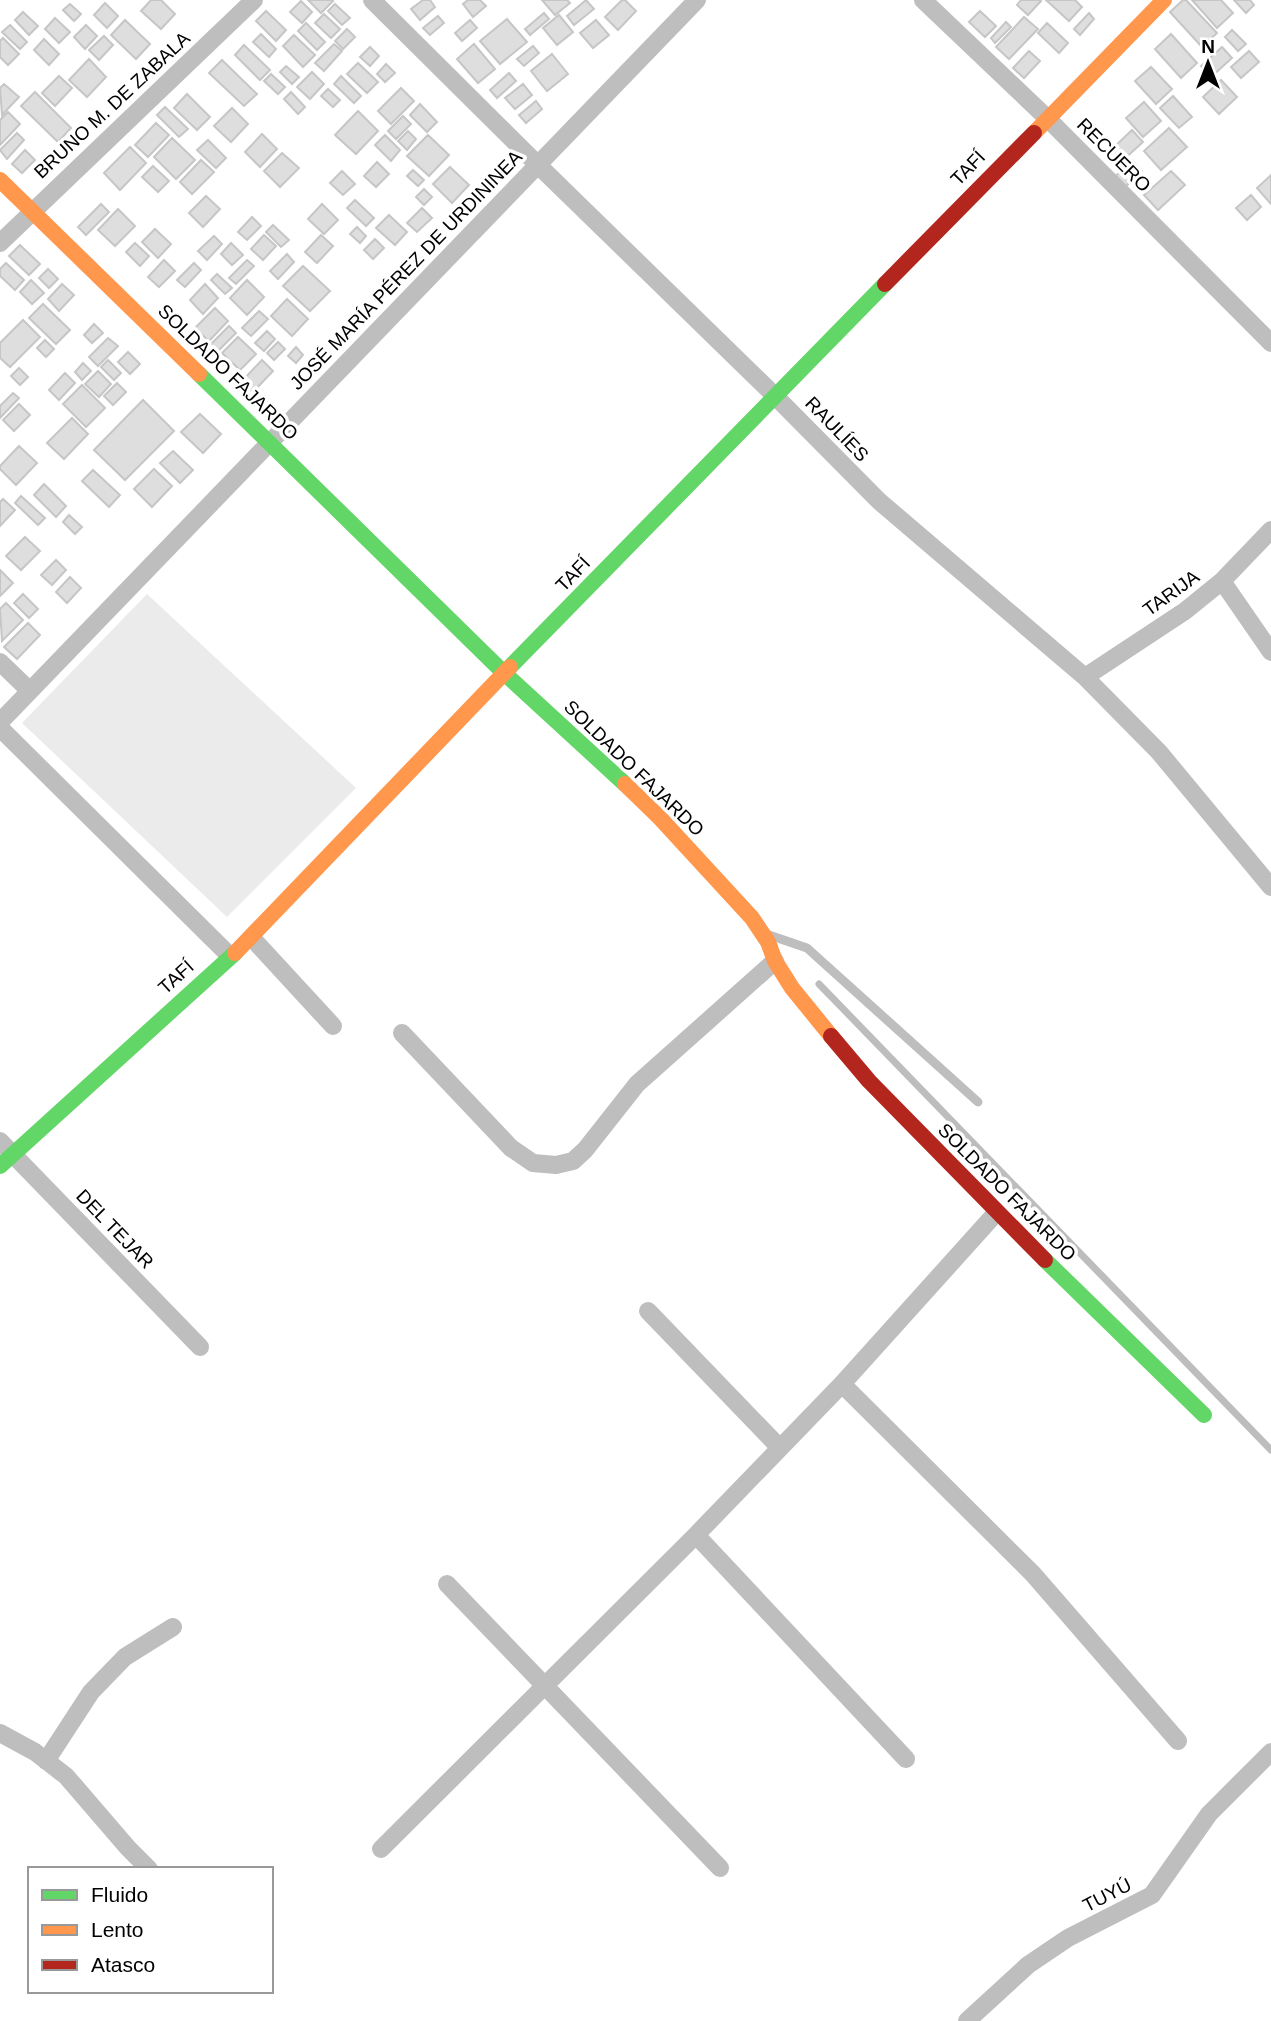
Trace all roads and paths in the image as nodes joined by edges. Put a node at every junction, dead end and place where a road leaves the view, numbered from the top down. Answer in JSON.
{"nodes":[{"id":1,"x":254,"y":0,"type":"edge"},
{"id":2,"x":372,"y":0,"type":"edge"},
{"id":3,"x":697,"y":0,"type":"edge"},
{"id":4,"x":923,"y":0,"type":"edge"},
{"id":5,"x":1164,"y":0,"type":"edge"},
{"id":6,"x":1047,"y":118,"type":"junction"},
{"id":7,"x":537,"y":164,"type":"junction"},
{"id":8,"x":0,"y":180,"type":"edge"},
{"id":9,"x":31,"y":211,"type":"junction"},
{"id":10,"x":0,"y":243,"type":"edge"},
{"id":11,"x":1271,"y":343,"type":"edge"},
{"id":12,"x":776,"y":397,"type":"junction"},
{"id":13,"x":268,"y":441,"type":"junction"},
{"id":14,"x":1271,"y":530,"type":"edge"},
{"id":15,"x":1222,"y":581,"type":"junction"},
{"id":16,"x":1271,"y":652,"type":"edge"},
{"id":17,"x":0,"y":662,"type":"edge"},
{"id":18,"x":505,"y":673,"type":"junction"},
{"id":19,"x":1085,"y":677,"type":"junction"},
{"id":20,"x":29,"y":690,"type":"junction"},
{"id":21,"x":0,"y":722,"type":"edge"},
{"id":22,"x":0,"y":728,"type":"edge"},
{"id":23,"x":1271,"y":887,"type":"edge"},
{"id":24,"x":761,"y":932,"type":"junction"},
{"id":25,"x":252,"y":938,"type":"junction"},
{"id":26,"x":230,"y":956,"type":"junction"},
{"id":27,"x":775,"y":961,"type":"junction"},
{"id":28,"x":333,"y":1026,"type":"dead end"},
{"id":29,"x":402,"y":1033,"type":"dead end"},
{"id":30,"x":978,"y":1102,"type":"dead end"},
{"id":31,"x":4,"y":1153,"type":"edge"},
{"id":32,"x":996,"y":1213,"type":"junction"},
{"id":33,"x":648,"y":1311,"type":"dead end"},
{"id":34,"x":200,"y":1348,"type":"dead end"},
{"id":35,"x":842,"y":1384,"type":"junction"},
{"id":36,"x":1204,"y":1415,"type":"dead end"},
{"id":37,"x":780,"y":1448,"type":"junction"},
{"id":38,"x":696,"y":1535,"type":"junction"},
{"id":39,"x":447,"y":1584,"type":"dead end"},
{"id":40,"x":173,"y":1626,"type":"dead end"},
{"id":41,"x":544,"y":1686,"type":"junction"},
{"id":42,"x":0,"y":1732,"type":"edge"},
{"id":43,"x":1178,"y":1741,"type":"dead end"},
{"id":44,"x":1271,"y":1752,"type":"edge"},
{"id":45,"x":906,"y":1759,"type":"dead end"},
{"id":46,"x":46,"y":1760,"type":"junction"},
{"id":47,"x":381,"y":1849,"type":"dead end"},
{"id":48,"x":147,"y":1867,"type":"edge"},
{"id":49,"x":720,"y":1868,"type":"dead end"},
{"id":50,"x":967,"y":2021,"type":"edge"}],
"edges":[{"from":1,"to":9,"type":"street","name":"BRUNO M. DE ZABALA"},
{"from":2,"to":7,"type":"street","name":"RAULÍES"},
{"from":3,"to":7,"type":"street","name":"JOSÉ MARÍA PÉREZ DE URDININEA"},
{"from":4,"to":6,"type":"street","name":"RECUERO"},
{"from":5,"to":6,"type":"street","name":"TAFÍ"},
{"from":6,"to":11,"type":"street","name":"RECUERO"},
{"from":6,"to":12,"type":"street","name":"TAFÍ"},
{"from":7,"to":12,"type":"street","name":"RAULÍES"},
{"from":7,"to":13,"type":"street","name":"JOSÉ MARÍA PÉREZ DE URDININEA"},
{"from":8,"to":9,"type":"street","name":"SOLDADO FAJARDO"},
{"from":9,"to":10,"type":"street","name":"BRUNO M. DE ZABALA"},
{"from":9,"to":13,"type":"street","name":"SOLDADO FAJARDO"},
{"from":12,"to":18,"type":"street","name":"TAFÍ"},
{"from":12,"to":19,"type":"street","name":"RAULÍES"},
{"from":13,"to":18,"type":"street","name":"SOLDADO FAJARDO"},
{"from":13,"to":20,"type":"street","name":"JOSÉ MARÍA PÉREZ DE URDININEA"},
{"from":14,"to":15,"type":"street","name":"TARIJA"},
{"from":15,"to":16,"type":"street"},
{"from":15,"to":19,"type":"street","name":"TARIJA"},
{"from":17,"to":20,"type":"street"},
{"from":18,"to":24,"type":"street","name":"SOLDADO FAJARDO"},
{"from":18,"to":25,"type":"street","name":"TAFÍ"},
{"from":19,"to":23,"type":"street","name":"RAULÍES"},
{"from":20,"to":21,"type":"street","name":"JOSÉ MARÍA PÉREZ DE URDININEA"},
{"from":22,"to":26,"type":"street"},
{"from":24,"to":27,"type":"street","name":"SOLDADO FAJARDO"},
{"from":24,"to":30,"type":"lane"},
{"from":25,"to":26,"type":"street","name":"TAFÍ"},
{"from":25,"to":28,"type":"street"},
{"from":26,"to":31,"type":"street","name":"TAFÍ"},
{"from":27,"to":29,"type":"street"},
{"from":27,"to":32,"type":"street","name":"SOLDADO FAJARDO"},
{"from":31,"to":34,"type":"street","name":"DEL TEJAR"},
{"from":32,"to":35,"type":"street"},
{"from":32,"to":36,"type":"street","name":"SOLDADO FAJARDO"},
{"from":33,"to":37,"type":"street"},
{"from":35,"to":37,"type":"street"},
{"from":35,"to":43,"type":"street"},
{"from":37,"to":38,"type":"street"},
{"from":38,"to":41,"type":"street"},
{"from":38,"to":45,"type":"street"},
{"from":39,"to":41,"type":"street"},
{"from":40,"to":46,"type":"street"},
{"from":41,"to":47,"type":"street"},
{"from":41,"to":49,"type":"street"},
{"from":42,"to":46,"type":"street"},
{"from":44,"to":50,"type":"street","name":"TUYÚ"},
{"from":46,"to":48,"type":"street"}]}
